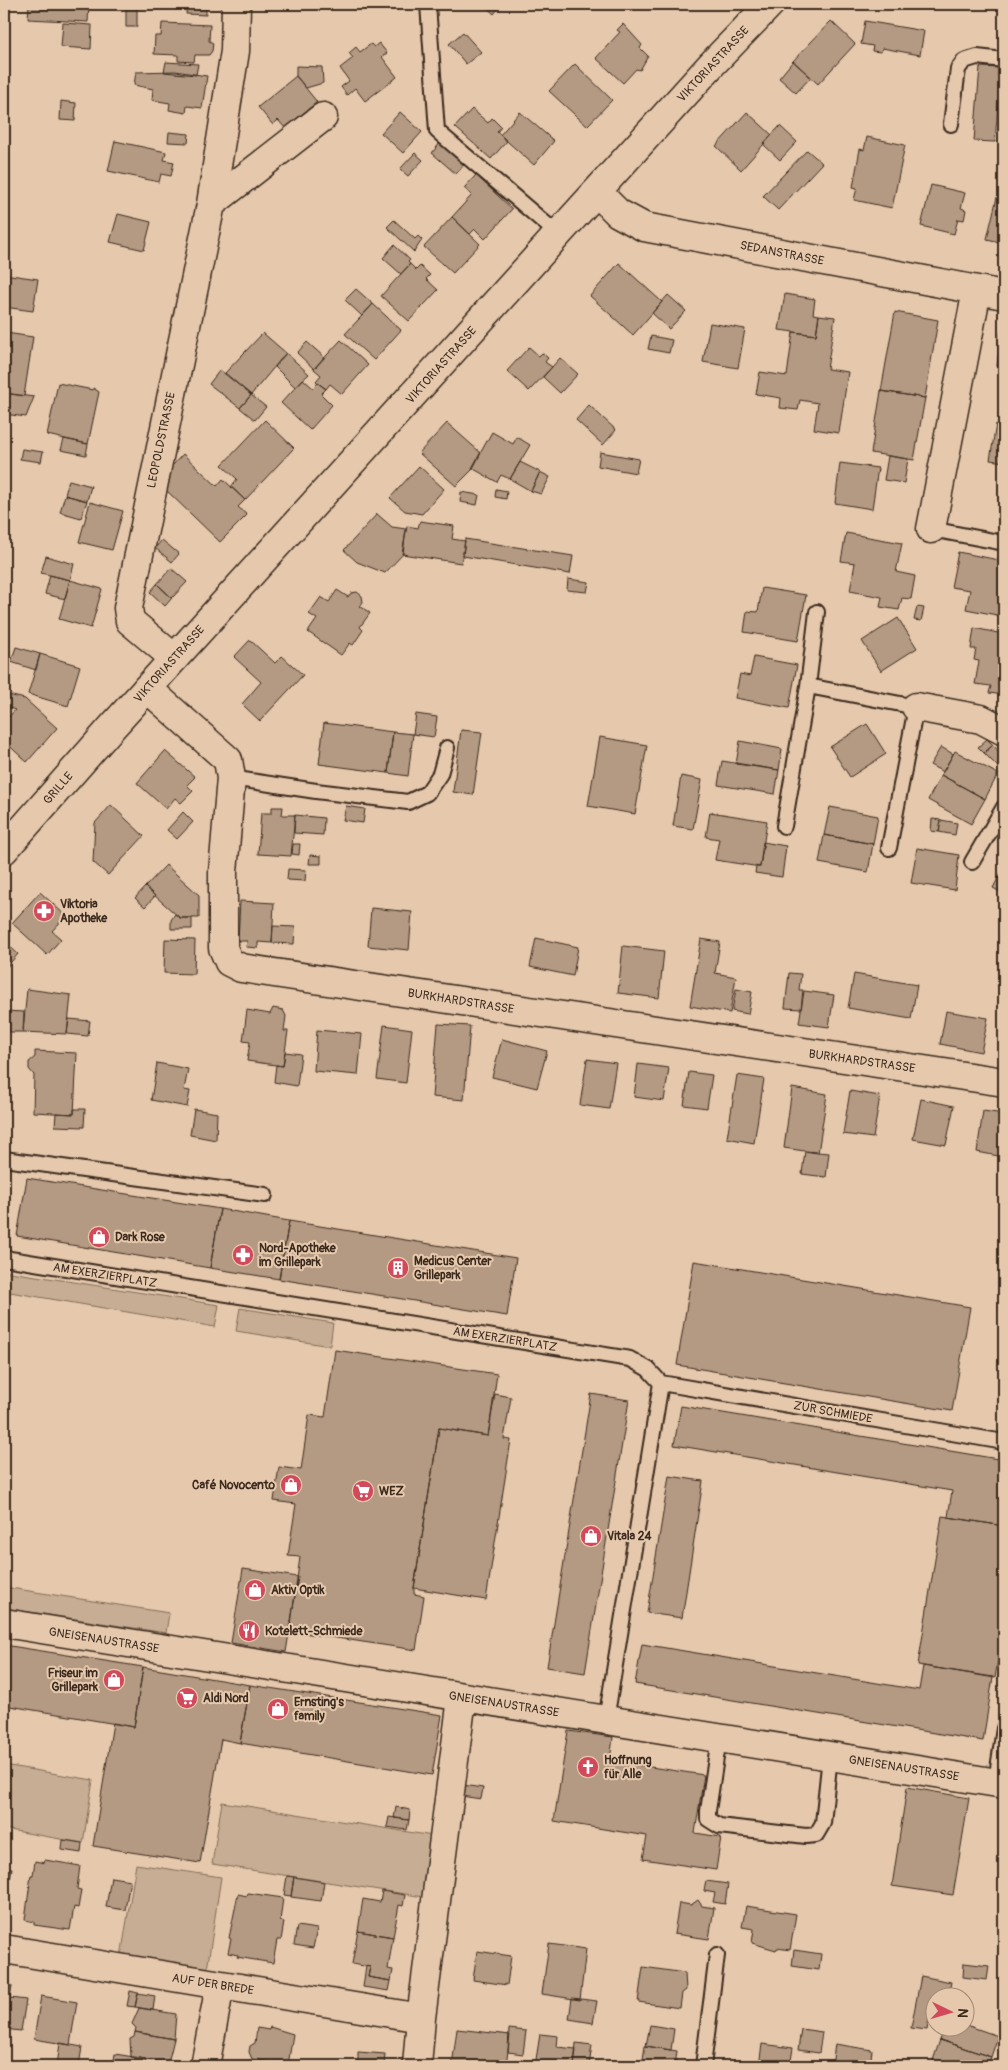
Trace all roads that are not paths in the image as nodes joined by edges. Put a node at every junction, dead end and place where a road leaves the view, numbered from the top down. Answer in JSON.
{"nodes":[{"id":1,"x":236,"y":4,"type":"edge"},
{"id":2,"x":428,"y":4,"type":"edge"},
{"id":3,"x":770,"y":4,"type":"edge"},
{"id":4,"x":1004,"y":60,"type":"edge"},
{"id":5,"x":323,"y":117,"type":"dead end"},
{"id":6,"x":951,"y":124,"type":"dead end"},
{"id":7,"x":597,"y":192,"type":"junction"},
{"id":8,"x":211,"y":204,"type":"junction"},
{"id":9,"x":558,"y":235,"type":"junction"},
{"id":10,"x":978,"y":290,"type":"junction"},
{"id":11,"x":1004,"y":295,"type":"edge"},
{"id":12,"x":930,"y":529,"type":"joint"},
{"id":13,"x":1004,"y":543,"type":"edge"},
{"id":14,"x":817,"y":612,"type":"dead end"},
{"id":15,"x":174,"y":658,"type":"junction"},
{"id":16,"x":808,"y":686,"type":"junction"},
{"id":17,"x":147,"y":688,"type":"junction"},
{"id":18,"x":916,"y":707,"type":"junction"},
{"id":19,"x":113,"y":726,"type":"joint"},
{"id":20,"x":1004,"y":731,"type":"edge"},
{"id":21,"x":447,"y":748,"type":"dead end"},
{"id":22,"x":231,"y":778,"type":"junction"},
{"id":23,"x":1004,"y":807,"type":"edge"},
{"id":24,"x":784,"y":826,"type":"dead end"},
{"id":25,"x":889,"y":848,"type":"dead end"},
{"id":26,"x":4,"y":850,"type":"edge"},
{"id":27,"x":972,"y":862,"type":"dead end"},
{"id":28,"x":1004,"y":1082,"type":"edge"},
{"id":29,"x":4,"y":1159,"type":"edge"},
{"id":30,"x":265,"y":1195,"type":"dead end"},
{"id":31,"x":4,"y":1258,"type":"edge"},
{"id":32,"x":661,"y":1383,"type":"junction"},
{"id":33,"x":1004,"y":1442,"type":"edge"},
{"id":34,"x":4,"y":1623,"type":"edge"},
{"id":35,"x":462,"y":1698,"type":"junction"},
{"id":36,"x":606,"y":1720,"type":"junction"},
{"id":37,"x":1004,"y":1728,"type":"edge"},
{"id":38,"x":719,"y":1738,"type":"junction"},
{"id":39,"x":830,"y":1756,"type":"junction"},
{"id":40,"x":1000,"y":1783,"type":"edge"},
{"id":41,"x":4,"y":1949,"type":"edge"},
{"id":42,"x":717,"y":1955,"type":"dead end"},
{"id":43,"x":220,"y":1985,"type":"junction"},
{"id":44,"x":422,"y":2018,"type":"junction"},
{"id":45,"x":206,"y":2066,"type":"edge"},
{"id":46,"x":417,"y":2066,"type":"edge"},
{"id":47,"x":703,"y":2066,"type":"edge"}],
"edges":[{"from":1,"to":8,"type":"street","name":"LEOPOLDSTRASSE"},
{"from":2,"to":9,"type":"lane"},
{"from":3,"to":7,"type":"street","name":"VIKTORIASTRASSE"},
{"from":4,"to":6,"type":"lane"},
{"from":5,"to":8,"type":"street"},
{"from":7,"to":9,"type":"street","name":"VIKTORIASTRASSE"},
{"from":7,"to":10,"type":"street","name":"SEDANSTRASSE"},
{"from":8,"to":15,"type":"street","name":"LEOPOLDSTRASSE"},
{"from":9,"to":15,"type":"street","name":"VIKTORIASTRASSE"},
{"from":10,"to":11,"type":"street","name":"SEDANSTRASSE"},
{"from":10,"to":12,"type":"street"},
{"from":12,"to":13,"type":"lane"},
{"from":14,"to":16,"type":"lane"},
{"from":15,"to":17,"type":"street","name":"VIKTORIASTRASSE"},
{"from":16,"to":18,"type":"lane"},
{"from":16,"to":24,"type":"lane"},
{"from":17,"to":19,"type":"street","name":"VIKTORIASTRASSE"},
{"from":17,"to":22,"type":"street","name":"BURKHARDSTRASSE"},
{"from":18,"to":20,"type":"street"},
{"from":18,"to":25,"type":"lane"},
{"from":19,"to":26,"type":"street","name":"GRILLE"},
{"from":21,"to":22,"type":"lane"},
{"from":22,"to":28,"type":"street","name":"BURKHARDSTRASSE"},
{"from":23,"to":27,"type":"lane"},
{"from":29,"to":30,"type":"lane"},
{"from":31,"to":32,"type":"lane","name":"AM EXERZIERPLATZ"},
{"from":32,"to":33,"type":"lane","name":"ZUR SCHMIEDE"},
{"from":32,"to":36,"type":"lane"},
{"from":34,"to":35,"type":"street","name":"GNEISENAUSTRASSE"},
{"from":35,"to":36,"type":"street","name":"GNEISENAUSTRASSE"},
{"from":35,"to":44,"type":"street"},
{"from":36,"to":38,"type":"street","name":"GNEISENAUSTRASSE"},
{"from":37,"to":40,"type":"lane"},
{"from":38,"to":39,"type":"street","name":"GNEISENAUSTRASSE"},
{"from":38,"to":39,"type":"lane"},
{"from":39,"to":40,"type":"street","name":"GNEISENAUSTRASSE"},
{"from":41,"to":43,"type":"street","name":"AUF DER BREDE"},
{"from":42,"to":47,"type":"lane"},
{"from":43,"to":44,"type":"street","name":"AUF DER BREDE"},
{"from":43,"to":45,"type":"street"},
{"from":44,"to":46,"type":"street"}]}
